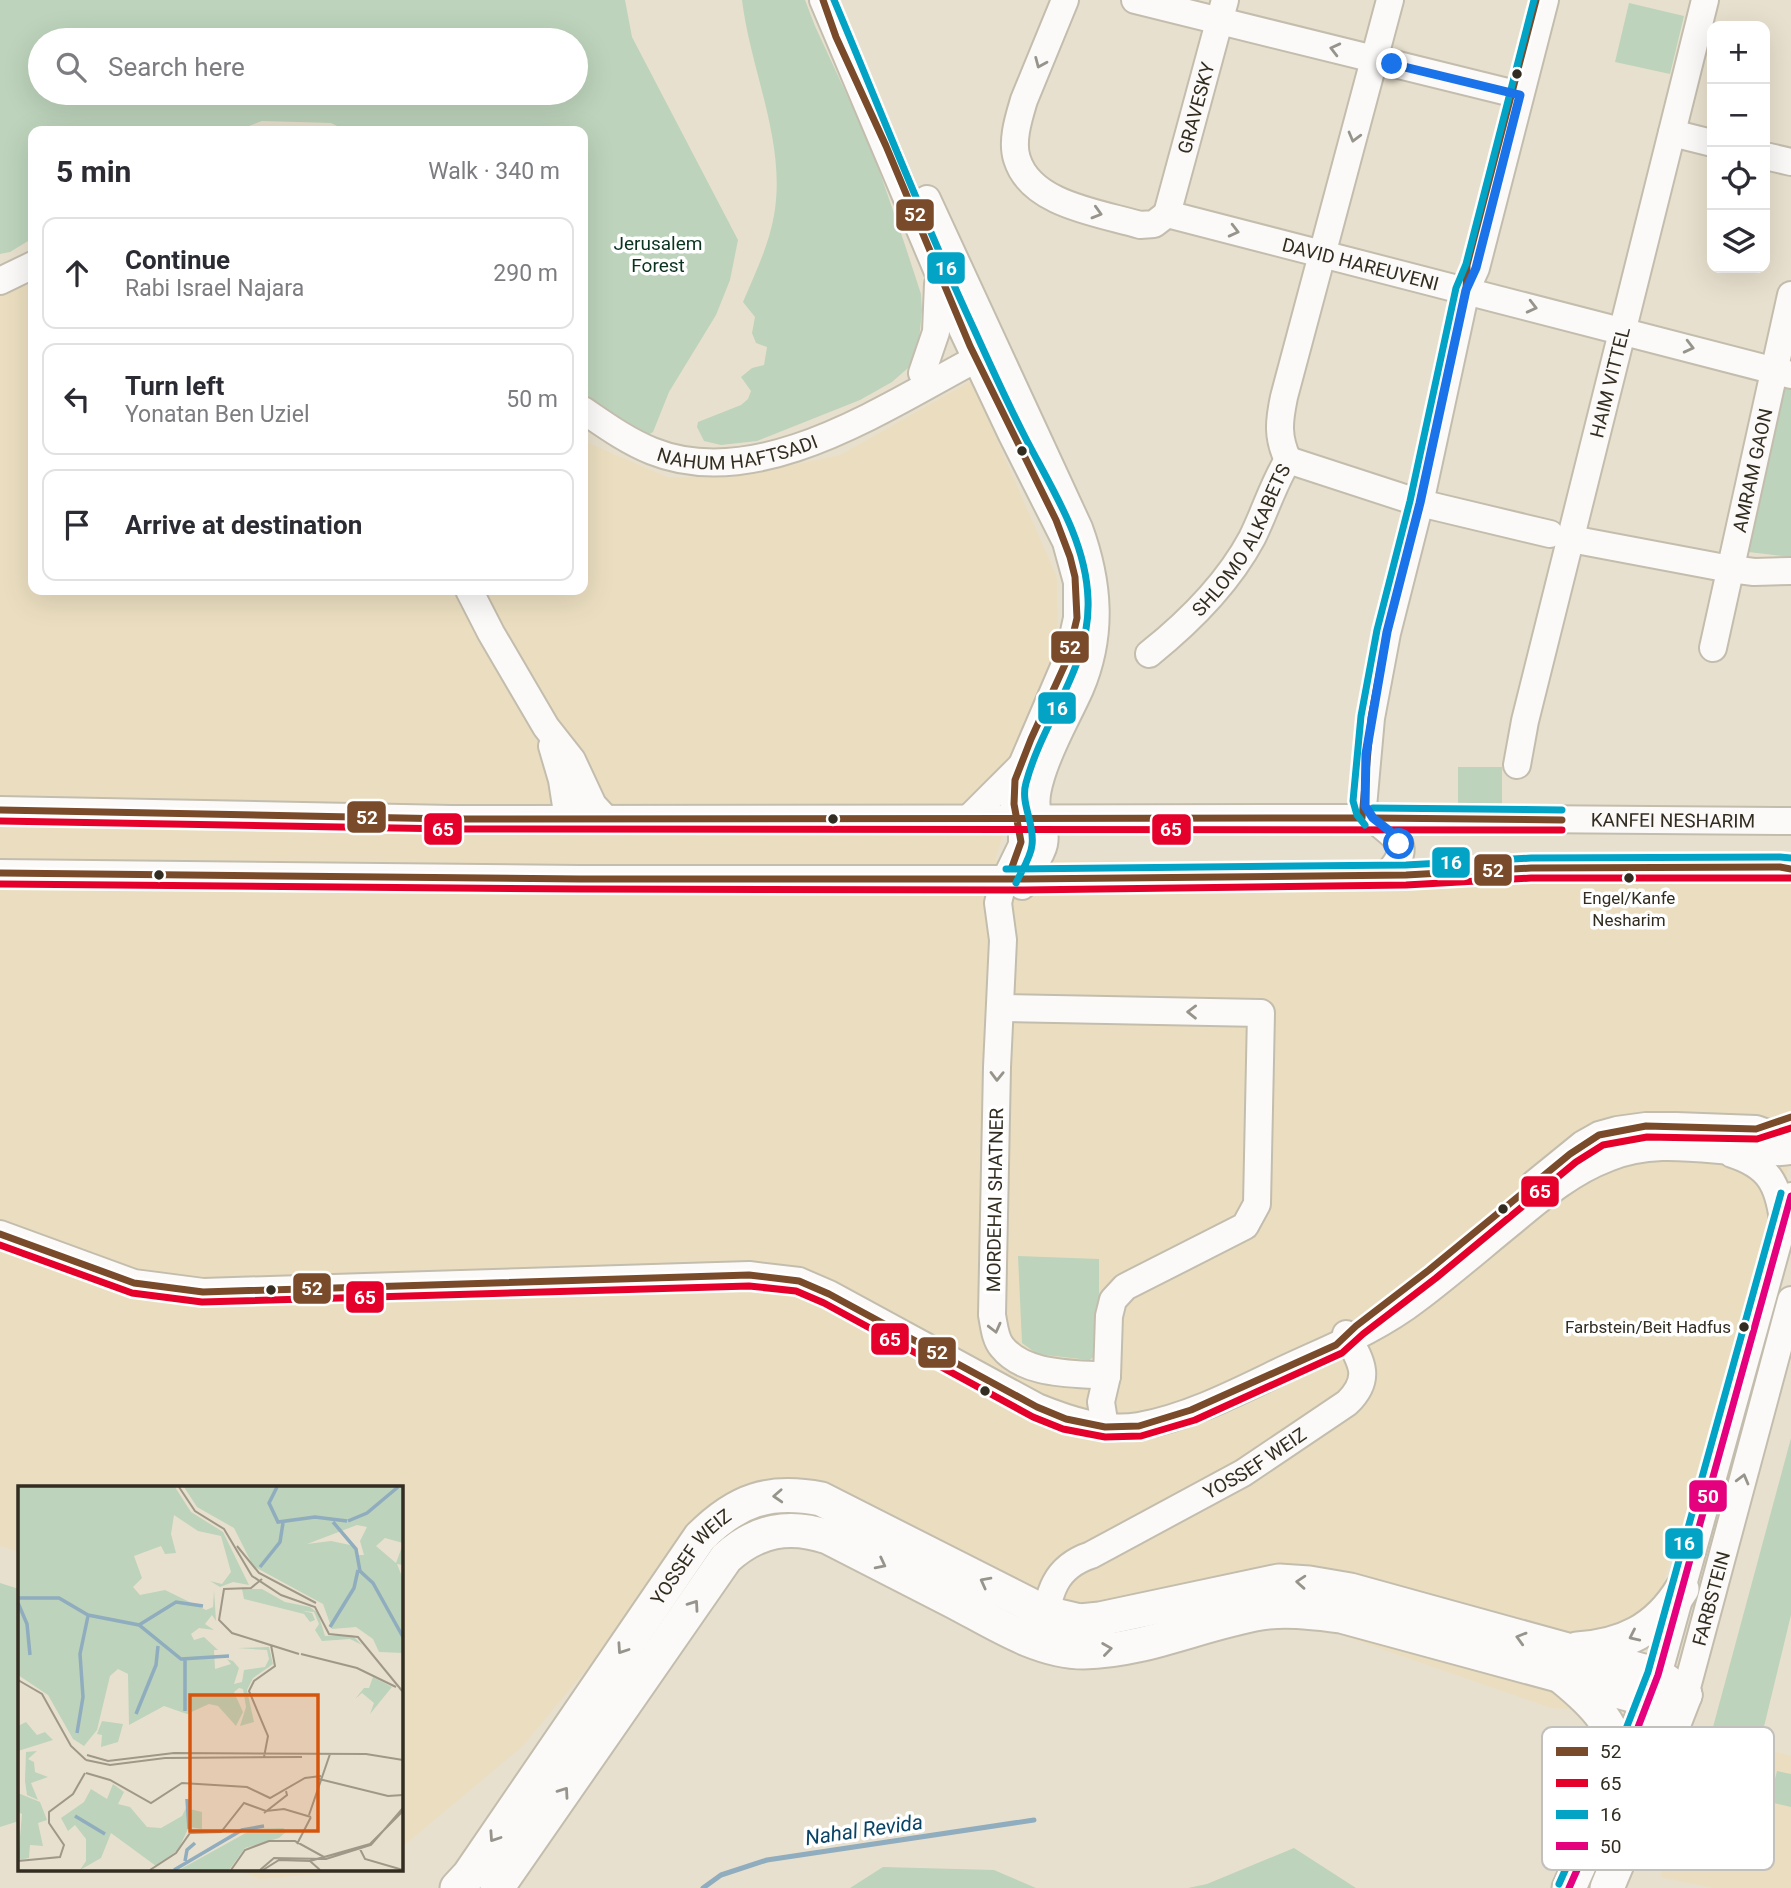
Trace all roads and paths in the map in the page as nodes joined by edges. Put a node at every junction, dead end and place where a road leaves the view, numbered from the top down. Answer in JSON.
{"nodes":[{"id":1,"x":823,"y":0,"type":"edge"},
{"id":2,"x":840,"y":0,"type":"edge"},
{"id":3,"x":1065,"y":0,"type":"edge"},
{"id":4,"x":1135,"y":0,"type":"edge"},
{"id":5,"x":1390,"y":0,"type":"edge"},
{"id":6,"x":1545,"y":0,"type":"edge"},
{"id":7,"x":1705,"y":0,"type":"edge"},
{"id":8,"x":1222,"y":10,"type":"edge"},
{"id":9,"x":1375,"y":59,"type":"junction"},
{"id":10,"x":1520,"y":95,"type":"junction"},
{"id":11,"x":1672,"y":133,"type":"junction"},
{"id":12,"x":1707,"y":142,"type":"edge"},
{"id":13,"x":1770,"y":157,"type":"edge"},
{"id":14,"x":1791,"y":162,"type":"edge"},
{"id":15,"x":1167,"y":214,"type":"junction"},
{"id":16,"x":1322,"y":254,"type":"junction"},
{"id":17,"x":28,"y":267,"type":"edge"},
{"id":18,"x":938,"y":272,"type":"junction"},
{"id":19,"x":0,"y":281,"type":"edge"},
{"id":20,"x":1466,"y":290,"type":"junction"},
{"id":21,"x":1791,"y":295,"type":"edge"},
{"id":22,"x":1623,"y":331,"type":"junction"},
{"id":23,"x":979,"y":349,"type":"junction"},
{"id":24,"x":1783,"y":372,"type":"edge"},
{"id":25,"x":923,"y":380,"type":"junction"},
{"id":26,"x":588,"y":413,"type":"edge"},
{"id":27,"x":1001,"y":413,"type":"junction"},
{"id":28,"x":1288,"y":460,"type":"junction"},
{"id":29,"x":1420,"y":503,"type":"junction"},
{"id":30,"x":1560,"y":537,"type":"junction"},
{"id":31,"x":1730,"y":569,"type":"junction"},
{"id":32,"x":1791,"y":571,"type":"edge"},
{"id":33,"x":472,"y":595,"type":"edge"},
{"id":34,"x":1713,"y":648,"type":"dead end"},
{"id":35,"x":1149,"y":654,"type":"dead end"},
{"id":36,"x":546,"y":727,"type":"junction"},
{"id":37,"x":1517,"y":765,"type":"dead end"},
{"id":38,"x":1032,"y":768,"type":"junction"},
{"id":39,"x":0,"y":810,"type":"edge"},
{"id":40,"x":1366,"y":812,"type":"junction"},
{"id":41,"x":1082,"y":818,"type":"junction"},
{"id":42,"x":568,"y":819,"type":"junction"},
{"id":43,"x":606,"y":819,"type":"junction"},
{"id":44,"x":968,"y":819,"type":"junction"},
{"id":45,"x":1029,"y":819,"type":"junction"},
{"id":46,"x":1791,"y":821,"type":"edge"},
{"id":47,"x":1787,"y":868,"type":"edge"},
{"id":48,"x":0,"y":873,"type":"edge"},
{"id":49,"x":1386,"y":875,"type":"junction"},
{"id":50,"x":1015,"y":879,"type":"junction"},
{"id":51,"x":1000,"y":1008,"type":"junction"},
{"id":52,"x":1791,"y":1117,"type":"edge"},
{"id":53,"x":1756,"y":1129,"type":"junction"},
{"id":54,"x":1791,"y":1141,"type":"edge"},
{"id":55,"x":1718,"y":1148,"type":"junction"},
{"id":56,"x":1791,"y":1151,"type":"edge"},
{"id":57,"x":1791,"y":1196,"type":"edge"},
{"id":58,"x":1784,"y":1224,"type":"junction"},
{"id":59,"x":0,"y":1234,"type":"edge"},
{"id":60,"x":1791,"y":1300,"type":"edge"},
{"id":61,"x":1344,"y":1340,"type":"junction"},
{"id":62,"x":1107,"y":1376,"type":"junction"},
{"id":63,"x":1105,"y":1427,"type":"junction"},
{"id":64,"x":1682,"y":1589,"type":"junction"},
{"id":65,"x":1048,"y":1625,"type":"junction"},
{"id":66,"x":1560,"y":1662,"type":"junction"},
{"id":67,"x":1654,"y":1687,"type":"junction"},
{"id":68,"x":1685,"y":1695,"type":"junction"},
{"id":69,"x":1610,"y":1727,"type":"edge"},
{"id":70,"x":1638,"y":1727,"type":"edge"},
{"id":71,"x":1673,"y":1727,"type":"edge"},
{"id":72,"x":1577,"y":1870,"type":"edge"},
{"id":73,"x":1614,"y":1870,"type":"edge"},
{"id":74,"x":457,"y":1888,"type":"edge"},
{"id":75,"x":497,"y":1888,"type":"edge"},
{"id":76,"x":1569,"y":1888,"type":"edge"},
{"id":77,"x":1607,"y":1888,"type":"edge"}],
"edges":[{"from":1,"to":18,"type":"street"},
{"from":2,"to":23,"type":"street"},
{"from":3,"to":15,"type":"street","one_way":true},
{"from":4,"to":8,"type":"street"},
{"from":5,"to":9,"type":"street","name":"SHLOMO ALKABETS"},
{"from":6,"to":10,"type":"street"},
{"from":7,"to":11,"type":"street","name":"HAIM VITTEL"},
{"from":9,"to":8,"type":"street","one_way":true},
{"from":8,"to":15,"type":"street","name":"GRAVESKY"},
{"from":9,"to":10,"type":"street"},
{"from":9,"to":16,"type":"street","name":"SHLOMO ALKABETS","one_way":true},
{"from":10,"to":20,"type":"street"},
{"from":11,"to":12,"type":"street"},
{"from":11,"to":22,"type":"street","name":"HAIM VITTEL"},
{"from":13,"to":14,"type":"street"},
{"from":15,"to":16,"type":"street","name":"DAVID HAREUVENI","one_way":true},
{"from":16,"to":20,"type":"street","name":"DAVID HAREUVENI"},
{"from":16,"to":28,"type":"street","name":"SHLOMO ALKABETS"},
{"from":17,"to":19,"type":"street"},
{"from":18,"to":23,"type":"street"},
{"from":18,"to":25,"type":"street"},
{"from":20,"to":22,"type":"street","name":"DAVID HAREUVENI","one_way":true},
{"from":20,"to":29,"type":"street"},
{"from":21,"to":24,"type":"street","name":"AMRAM GAON"},
{"from":22,"to":24,"type":"street","name":"DAVID HAREUVENI","one_way":true},
{"from":22,"to":30,"type":"street","name":"HAIM VITTEL"},
{"from":23,"to":25,"type":"street","name":"NAHUM HAFTSADI"},
{"from":23,"to":27,"type":"street"},
{"from":23,"to":38,"type":"street"},
{"from":24,"to":31,"type":"street","name":"AMRAM GAON"},
{"from":25,"to":26,"type":"street","name":"NAHUM HAFTSADI"},
{"from":25,"to":27,"type":"street"},
{"from":27,"to":38,"type":"street"},
{"from":28,"to":29,"type":"street"},
{"from":28,"to":35,"type":"street","name":"SHLOMO ALKABETS"},
{"from":29,"to":30,"type":"street"},
{"from":29,"to":40,"type":"street"},
{"from":30,"to":31,"type":"street"},
{"from":30,"to":37,"type":"street","name":"HAIM VITTEL"},
{"from":31,"to":32,"type":"street"},
{"from":31,"to":34,"type":"street","name":"AMRAM GAON"},
{"from":33,"to":36,"type":"street"},
{"from":36,"to":42,"type":"street"},
{"from":36,"to":43,"type":"street"},
{"from":38,"to":41,"type":"street"},
{"from":38,"to":44,"type":"street"},
{"from":38,"to":45,"type":"street","name":"MORDEHAI SHATNER"},
{"from":39,"to":42,"type":"street","name":"KANFEI NESHARIM"},
{"from":40,"to":41,"type":"street","name":"KANFEI NESHARIM"},
{"from":40,"to":46,"type":"street","name":"KANFEI NESHARIM"},
{"from":40,"to":49,"type":"street"},
{"from":41,"to":45,"type":"street","name":"KANFEI NESHARIM"},
{"from":42,"to":43,"type":"street","name":"KANFEI NESHARIM"},
{"from":43,"to":44,"type":"street","name":"KANFEI NESHARIM"},
{"from":44,"to":45,"type":"street","name":"KANFEI NESHARIM"},
{"from":45,"to":50,"type":"street","name":"MORDEHAI SHATNER"},
{"from":47,"to":49,"type":"street"},
{"from":48,"to":50,"type":"street"},
{"from":49,"to":50,"type":"street"},
{"from":50,"to":51,"type":"street","name":"MORDEHAI SHATNER"},
{"from":51,"to":62,"type":"street","name":"MORDEHAI SHATNER","one_way":true},
{"from":62,"to":51,"type":"street","one_way":true},
{"from":52,"to":53,"type":"street"},
{"from":53,"to":54,"type":"street"},
{"from":53,"to":61,"type":"street"},
{"from":55,"to":56,"type":"street"},
{"from":55,"to":58,"type":"street"},
{"from":55,"to":61,"type":"street"},
{"from":57,"to":58,"type":"street","name":"FARBSTEIN"},
{"from":58,"to":64,"type":"street","name":"FARBSTEIN"},
{"from":59,"to":63,"type":"street"},
{"from":68,"to":60,"type":"street","name":"FARBSTEIN","one_way":true},
{"from":61,"to":63,"type":"street"},
{"from":61,"to":65,"type":"street","name":"YOSSEF WEIZ"},
{"from":62,"to":63,"type":"street"},
{"from":64,"to":66,"type":"main road","one_way":true},
{"from":64,"to":67,"type":"street","name":"FARBSTEIN"},
{"from":65,"to":66,"type":"main road"},
{"from":65,"to":74,"type":"main road","name":"YOSSEF WEIZ","one_way":true},
{"from":75,"to":65,"type":"main road","name":"YOSSEF WEIZ","one_way":true},
{"from":66,"to":67,"type":"main road"},
{"from":66,"to":69,"type":"main road"},
{"from":67,"to":68,"type":"main road"},
{"from":67,"to":70,"type":"main road","name":"FARBSTEIN"},
{"from":68,"to":71,"type":"main road","name":"FARBSTEIN"},
{"from":72,"to":76,"type":"main road","name":"FARBSTEIN"},
{"from":73,"to":77,"type":"main road","name":"FARBSTEIN"}]}
